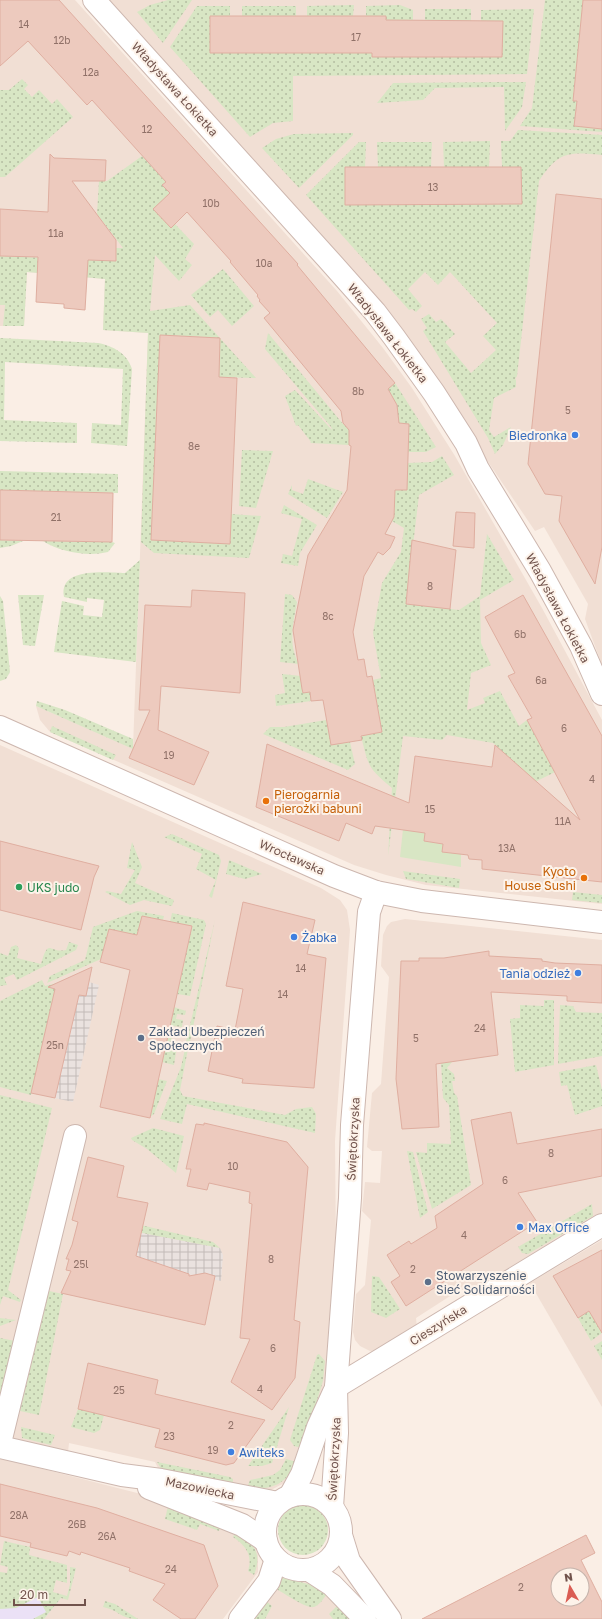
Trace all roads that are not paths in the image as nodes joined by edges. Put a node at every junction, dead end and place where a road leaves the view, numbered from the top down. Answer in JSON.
{"nodes":[{"id":1,"x":94,"y":0,"type":"edge"},
{"id":2,"x":602,"y":694,"type":"edge"},
{"id":3,"x":0,"y":728,"type":"edge"},
{"id":4,"x":376,"y":892,"type":"junction"},
{"id":5,"x":602,"y":922,"type":"edge"},
{"id":6,"x":75,"y":1136,"type":"dead end"},
{"id":7,"x":602,"y":1225,"type":"edge"},
{"id":8,"x":336,"y":1387,"type":"junction"},
{"id":9,"x":0,"y":1443,"type":"edge"},
{"id":10,"x":0,"y":1446,"type":"edge"},
{"id":11,"x":122,"y":1476,"type":"junction"},
{"id":12,"x":284,"y":1499,"type":"junction"},
{"id":13,"x":332,"y":1507,"type":"junction"},
{"id":14,"x":341,"y":1535,"type":"junction"},
{"id":15,"x":271,"y":1550,"type":"junction"},
{"id":16,"x":309,"y":1570,"type":"junction"},
{"id":17,"x":240,"y":1619,"type":"edge"},
{"id":18,"x":365,"y":1619,"type":"edge"},
{"id":19,"x":390,"y":1619,"type":"edge"}],
"edges":[{"from":1,"to":2,"type":"street","name":"Władysława Łokietka"},
{"from":3,"to":4,"type":"street","name":"Wrocławska"},
{"from":4,"to":5,"type":"street","name":"Wrocławska"},
{"from":4,"to":8,"type":"street","name":"Świętokrzyska"},
{"from":6,"to":9,"type":"street"},
{"from":7,"to":8,"type":"street","name":"Cieszyńska"},
{"from":8,"to":12,"type":"street","name":"Świętokrzyska"},
{"from":8,"to":13,"type":"street","name":"Świętokrzyska"},
{"from":10,"to":11,"type":"street","name":"Mazowiecka"},
{"from":11,"to":12,"type":"street","name":"Mazowiecka"},
{"from":11,"to":15,"type":"street","name":"Mazowiecka"},
{"from":12,"to":13,"type":"street"},
{"from":12,"to":15,"type":"street"},
{"from":13,"to":14,"type":"street"},
{"from":14,"to":16,"type":"street"},
{"from":14,"to":19,"type":"street"},
{"from":15,"to":16,"type":"street"},
{"from":15,"to":17,"type":"street"},
{"from":16,"to":18,"type":"street"}]}
